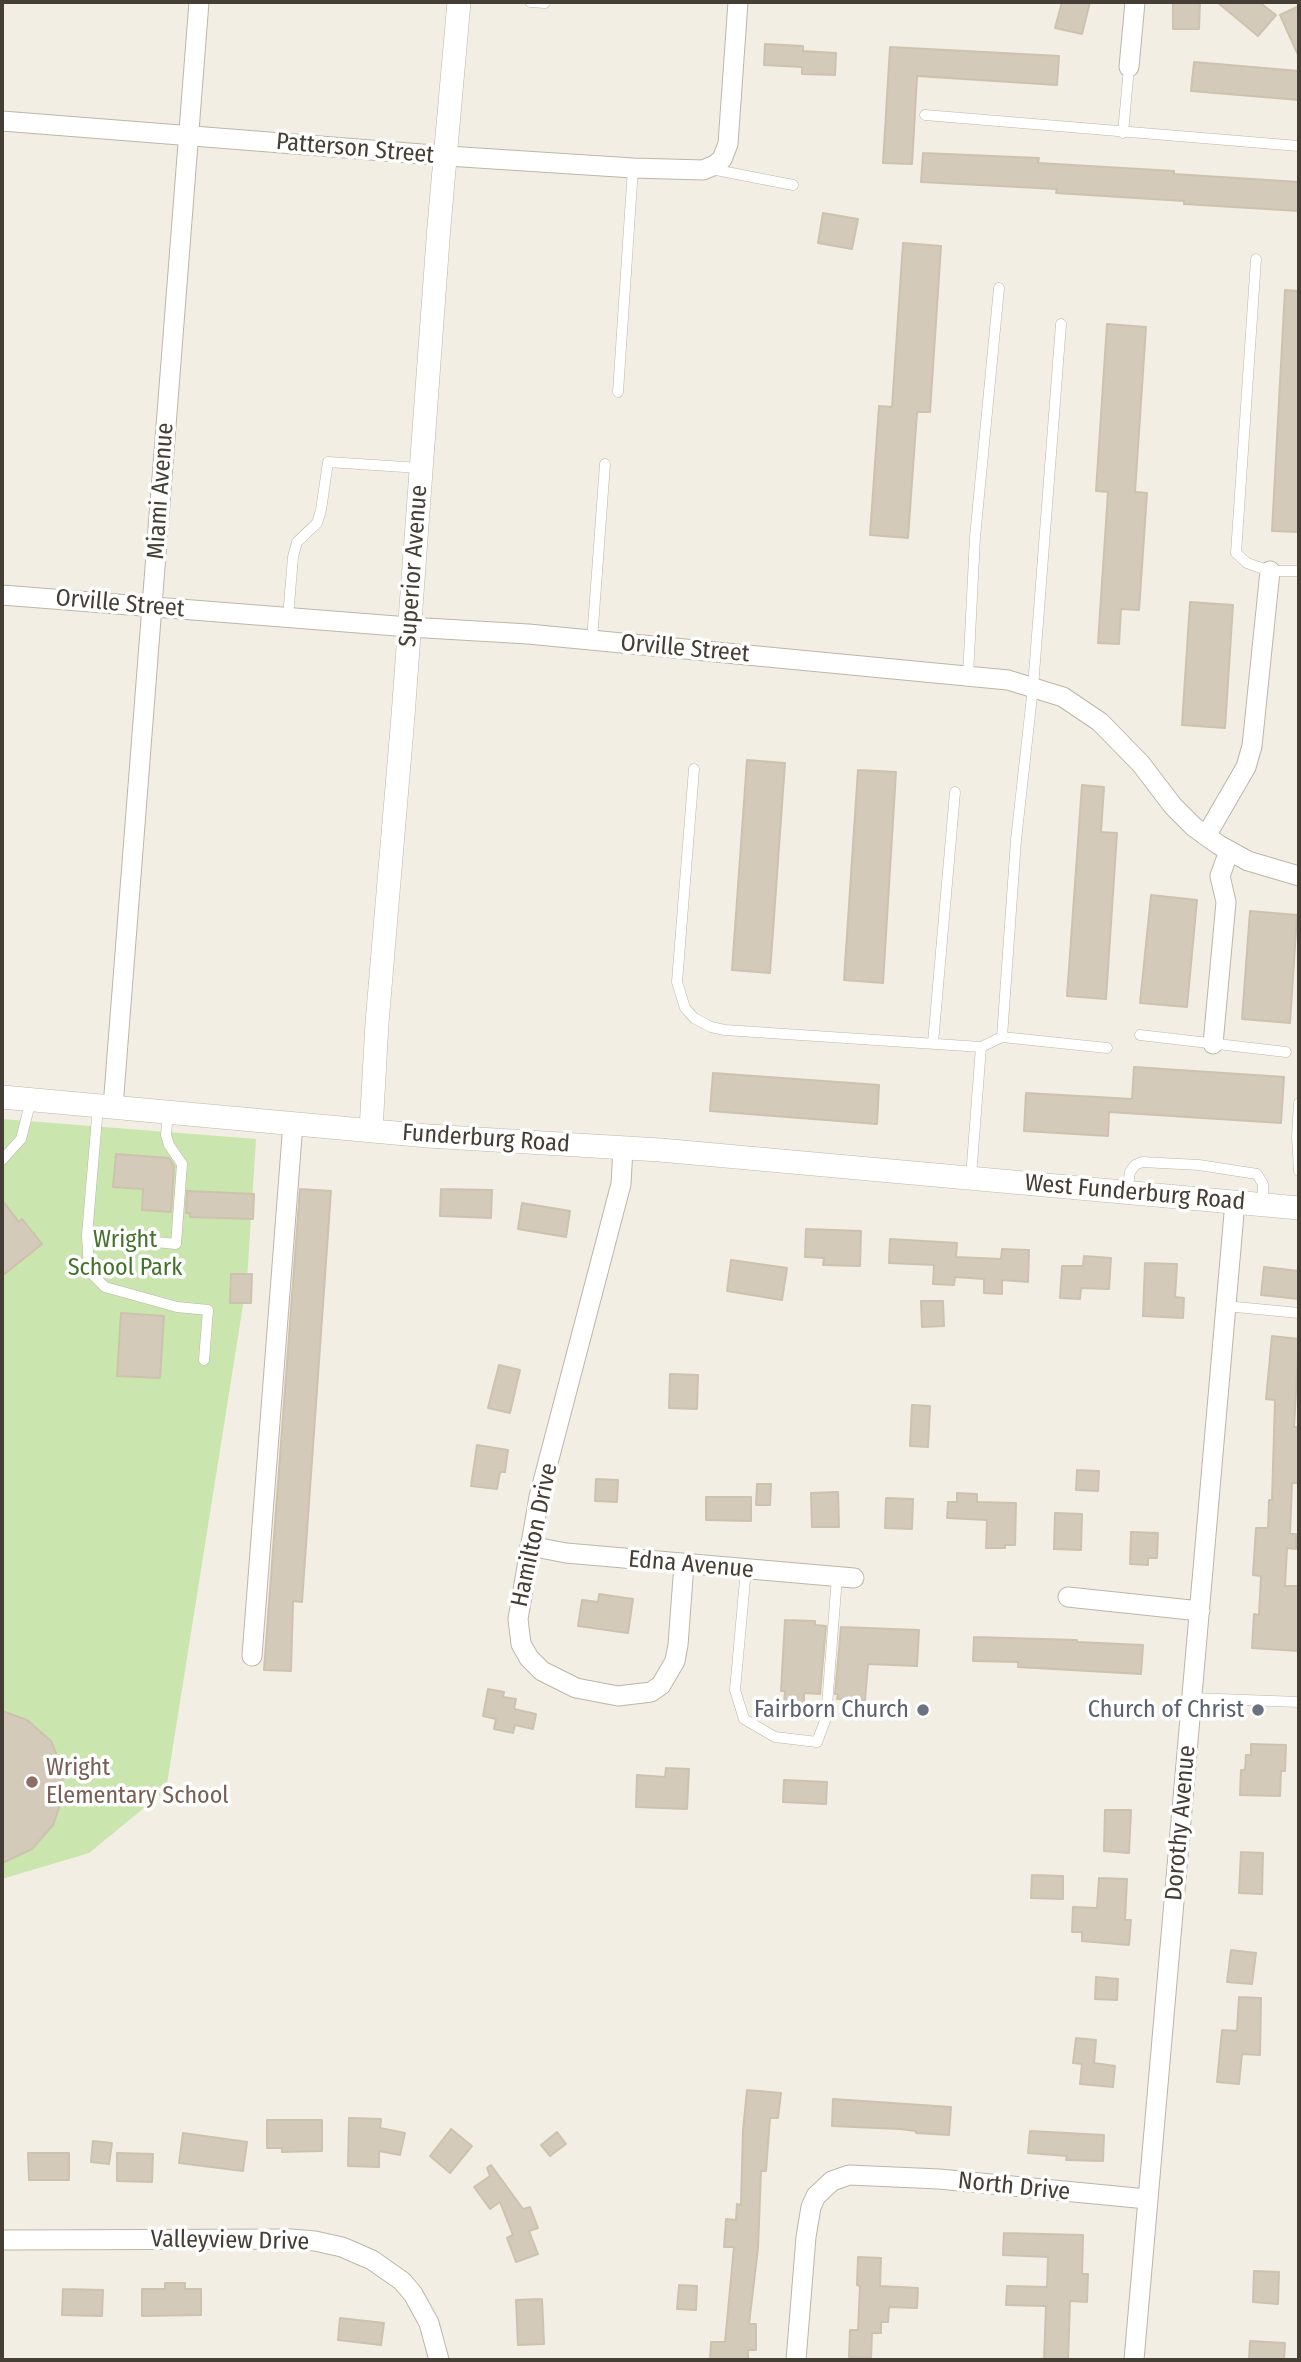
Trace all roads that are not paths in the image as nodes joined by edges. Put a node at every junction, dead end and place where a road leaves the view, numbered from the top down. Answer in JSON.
{"nodes":[{"id":1,"x":200,"y":2,"type":"edge"},
{"id":2,"x":460,"y":2,"type":"edge"},
{"id":3,"x":530,"y":2,"type":"edge"},
{"id":4,"x":738,"y":2,"type":"edge"},
{"id":5,"x":1135,"y":2,"type":"edge"},
{"id":6,"x":545,"y":4,"type":"edge"},
{"id":7,"x":1129,"y":67,"type":"joint"},
{"id":8,"x":925,"y":115,"type":"dead end"},
{"id":9,"x":2,"y":121,"type":"edge"},
{"id":10,"x":1123,"y":133,"type":"junction"},
{"id":11,"x":189,"y":135,"type":"junction"},
{"id":12,"x":1299,"y":146,"type":"edge"},
{"id":13,"x":447,"y":156,"type":"junction"},
{"id":14,"x":633,"y":168,"type":"junction"},
{"id":15,"x":708,"y":169,"type":"junction"},
{"id":16,"x":793,"y":185,"type":"dead end"},
{"id":17,"x":1256,"y":259,"type":"dead end"},
{"id":18,"x":999,"y":288,"type":"dead end"},
{"id":19,"x":1061,"y":324,"type":"dead end"},
{"id":20,"x":618,"y":392,"type":"dead end"},
{"id":21,"x":605,"y":464,"type":"dead end"},
{"id":22,"x":421,"y":468,"type":"junction"},
{"id":23,"x":1270,"y":571,"type":"junction"},
{"id":24,"x":1299,"y":571,"type":"edge"},
{"id":25,"x":2,"y":595,"type":"edge"},
{"id":26,"x":152,"y":607,"type":"junction"},
{"id":27,"x":288,"y":617,"type":"junction"},
{"id":28,"x":409,"y":627,"type":"junction"},
{"id":29,"x":592,"y":640,"type":"junction"},
{"id":30,"x":968,"y":676,"type":"junction"},
{"id":31,"x":1033,"y":687,"type":"junction"},
{"id":32,"x":694,"y":769,"type":"dead end"},
{"id":33,"x":955,"y":792,"type":"dead end"},
{"id":34,"x":1206,"y":835,"type":"junction"},
{"id":35,"x":1229,"y":850,"type":"junction"},
{"id":36,"x":1299,"y":876,"type":"edge"},
{"id":37,"x":1140,"y":1035,"type":"dead end"},
{"id":38,"x":1002,"y":1037,"type":"junction"},
{"id":39,"x":933,"y":1043,"type":"junction"},
{"id":40,"x":1213,"y":1044,"type":"junction"},
{"id":41,"x":981,"y":1046,"type":"junction"},
{"id":42,"x":1107,"y":1048,"type":"dead end"},
{"id":43,"x":1286,"y":1052,"type":"dead end"},
{"id":44,"x":2,"y":1097,"type":"edge"},
{"id":45,"x":31,"y":1099,"type":"junction"},
{"id":46,"x":1299,"y":1103,"type":"edge"},
{"id":47,"x":105,"y":1106,"type":"junction"},
{"id":48,"x":168,"y":1112,"type":"junction"},
{"id":49,"x":293,"y":1123,"type":"junction"},
{"id":50,"x":371,"y":1130,"type":"junction"},
{"id":51,"x":623,"y":1148,"type":"junction"},
{"id":52,"x":2,"y":1160,"type":"edge"},
{"id":53,"x":1299,"y":1171,"type":"edge"},
{"id":54,"x":971,"y":1178,"type":"junction"},
{"id":55,"x":1127,"y":1192,"type":"junction"},
{"id":56,"x":1235,"y":1202,"type":"junction"},
{"id":57,"x":1263,"y":1205,"type":"junction"},
{"id":58,"x":1299,"y":1208,"type":"edge"},
{"id":59,"x":87,"y":1236,"type":"junction"},
{"id":60,"x":1225,"y":1306,"type":"junction"},
{"id":61,"x":1299,"y":1312,"type":"edge"},
{"id":62,"x":204,"y":1360,"type":"dead end"},
{"id":63,"x":530,"y":1546,"type":"junction"},
{"id":64,"x":684,"y":1564,"type":"junction"},
{"id":65,"x":746,"y":1569,"type":"junction"},
{"id":66,"x":845,"y":1578,"type":"joint"},
{"id":67,"x":1068,"y":1597,"type":"dead end"},
{"id":68,"x":1200,"y":1611,"type":"junction"},
{"id":69,"x":251,"y":1656,"type":"dead end"},
{"id":70,"x":1192,"y":1698,"type":"junction"},
{"id":71,"x":1299,"y":1702,"type":"edge"},
{"id":72,"x":1147,"y":2199,"type":"junction"},
{"id":73,"x":2,"y":2240,"type":"edge"},
{"id":74,"x":439,"y":2360,"type":"edge"},
{"id":75,"x":796,"y":2360,"type":"edge"},
{"id":76,"x":1133,"y":2360,"type":"edge"}],
"edges":[{"from":1,"to":11,"type":"street","name":"Miami Avenue"},
{"from":2,"to":13,"type":"street","name":"Superior Avenue"},
{"from":3,"to":6,"type":"lane"},
{"from":4,"to":15,"type":"street"},
{"from":5,"to":7,"type":"street"},
{"from":7,"to":10,"type":"lane"},
{"from":8,"to":10,"type":"lane"},
{"from":9,"to":11,"type":"street","name":"Patterson Street"},
{"from":10,"to":12,"type":"lane"},
{"from":11,"to":13,"type":"street","name":"Patterson Street"},
{"from":11,"to":26,"type":"street","name":"Miami Avenue"},
{"from":13,"to":14,"type":"street","name":"Patterson Street"},
{"from":13,"to":22,"type":"street","name":"Superior Avenue"},
{"from":14,"to":15,"type":"street","name":"Patterson Street"},
{"from":14,"to":20,"type":"lane"},
{"from":15,"to":16,"type":"lane"},
{"from":17,"to":23,"type":"lane"},
{"from":18,"to":30,"type":"lane"},
{"from":19,"to":31,"type":"lane"},
{"from":21,"to":29,"type":"lane"},
{"from":22,"to":27,"type":"lane"},
{"from":22,"to":28,"type":"street","name":"Superior Avenue"},
{"from":23,"to":24,"type":"lane"},
{"from":23,"to":34,"type":"street"},
{"from":25,"to":26,"type":"street","name":"Orville Street"},
{"from":26,"to":27,"type":"street","name":"Orville Street"},
{"from":26,"to":47,"type":"street","name":"Miami Avenue"},
{"from":27,"to":28,"type":"street","name":"Orville Street"},
{"from":28,"to":29,"type":"street","name":"Orville Street"},
{"from":28,"to":50,"type":"street","name":"Superior Avenue"},
{"from":29,"to":30,"type":"street","name":"Orville Street"},
{"from":30,"to":31,"type":"street","name":"Orville Street"},
{"from":31,"to":34,"type":"street","name":"Orville Street"},
{"from":31,"to":38,"type":"lane"},
{"from":32,"to":39,"type":"lane"},
{"from":33,"to":39,"type":"lane"},
{"from":34,"to":35,"type":"street","name":"Orville Street"},
{"from":35,"to":36,"type":"street","name":"Orville Street"},
{"from":35,"to":40,"type":"street"},
{"from":37,"to":40,"type":"lane"},
{"from":38,"to":41,"type":"lane"},
{"from":38,"to":42,"type":"lane"},
{"from":39,"to":41,"type":"lane"},
{"from":40,"to":43,"type":"lane"},
{"from":41,"to":54,"type":"lane"},
{"from":44,"to":45,"type":"street","name":"Funderburg Road"},
{"from":45,"to":47,"type":"street","name":"Funderburg Road"},
{"from":45,"to":52,"type":"lane"},
{"from":46,"to":53,"type":"lane"},
{"from":47,"to":48,"type":"street","name":"Funderburg Road"},
{"from":47,"to":59,"type":"lane"},
{"from":48,"to":49,"type":"street","name":"Funderburg Road"},
{"from":48,"to":59,"type":"lane"},
{"from":49,"to":50,"type":"street","name":"Funderburg Road"},
{"from":49,"to":69,"type":"street"},
{"from":50,"to":51,"type":"street","name":"Funderburg Road"},
{"from":51,"to":54,"type":"street","name":"Funderburg Road"},
{"from":51,"to":63,"type":"street","name":"Hamilton Drive"},
{"from":54,"to":55,"type":"street","name":"West Funderburg Road"},
{"from":55,"to":56,"type":"street","name":"West Funderburg Road"},
{"from":55,"to":57,"type":"lane"},
{"from":56,"to":57,"type":"street","name":"West Funderburg Road"},
{"from":56,"to":60,"type":"street","name":"Dorothy Avenue"},
{"from":57,"to":58,"type":"street","name":"West Funderburg Road"},
{"from":59,"to":62,"type":"lane"},
{"from":60,"to":61,"type":"lane"},
{"from":60,"to":68,"type":"street","name":"Dorothy Avenue"},
{"from":63,"to":64,"type":"street","name":"Edna Avenue"},
{"from":63,"to":64,"type":"street","name":"Hamilton Drive"},
{"from":64,"to":65,"type":"street","name":"Edna Avenue"},
{"from":65,"to":66,"type":"street","name":"Edna Avenue"},
{"from":65,"to":66,"type":"lane"},
{"from":67,"to":68,"type":"street"},
{"from":68,"to":70,"type":"street","name":"Dorothy Avenue"},
{"from":70,"to":71,"type":"lane"},
{"from":70,"to":72,"type":"street","name":"Dorothy Avenue"},
{"from":72,"to":75,"type":"street","name":"North Drive"},
{"from":72,"to":76,"type":"street","name":"Dorothy Avenue"},
{"from":73,"to":74,"type":"street","name":"Valleyview Drive"}]}
